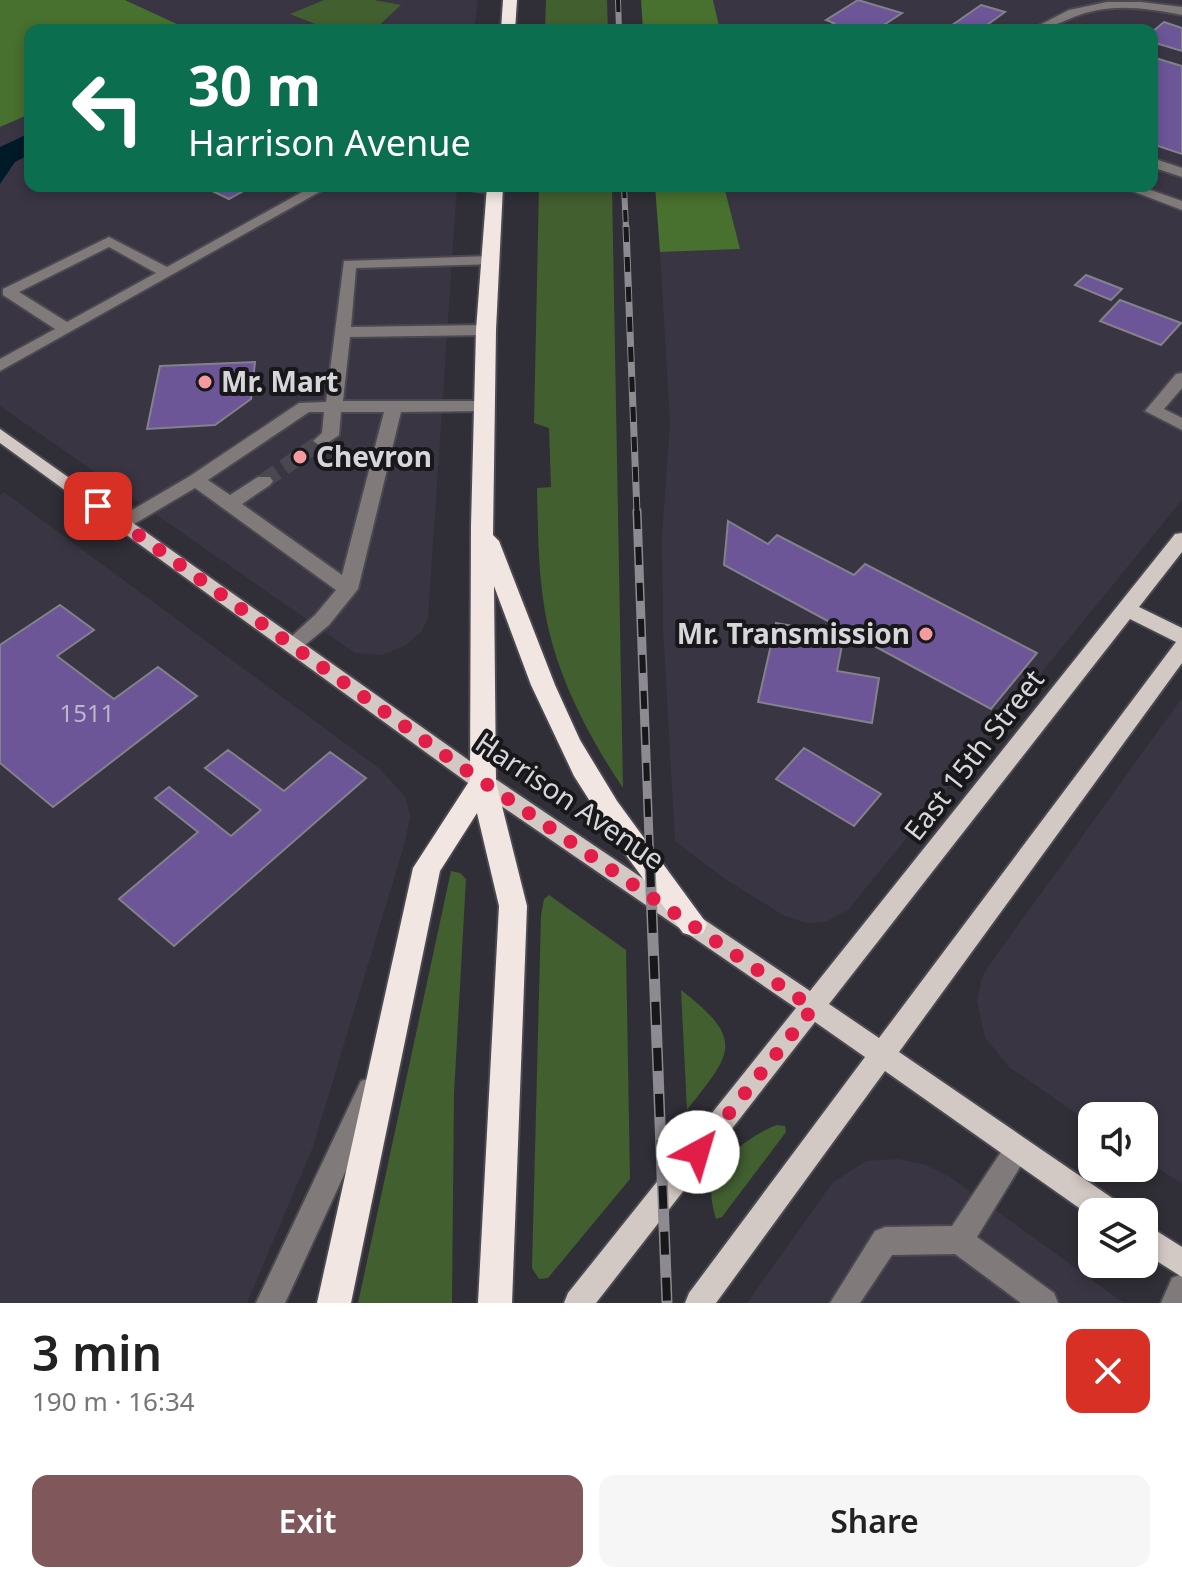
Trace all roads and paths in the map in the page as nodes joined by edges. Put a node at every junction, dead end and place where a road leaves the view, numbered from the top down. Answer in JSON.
{"nodes":[{"id":1,"x":510,"y":0,"type":"edge"},
{"id":2,"x":1182,"y":11,"type":"edge"},
{"id":3,"x":508,"y":24,"type":"edge"},
{"id":4,"x":1046,"y":24,"type":"edge"},
{"id":5,"x":1158,"y":164,"type":"edge"},
{"id":6,"x":1182,"y":173,"type":"edge"},
{"id":7,"x":312,"y":192,"type":"edge"},
{"id":8,"x":495,"y":192,"type":"edge"},
{"id":9,"x":1143,"y":192,"type":"edge"},
{"id":10,"x":1182,"y":206,"type":"edge"},
{"id":11,"x":490,"y":261,"type":"junction"},
{"id":12,"x":167,"y":273,"type":"junction"},
{"id":13,"x":67,"y":329,"type":"junction"},
{"id":14,"x":486,"y":330,"type":"junction"},
{"id":15,"x":343,"y":332,"type":"junction"},
{"id":16,"x":0,"y":366,"type":"edge"},
{"id":17,"x":1182,"y":378,"type":"edge"},
{"id":18,"x":485,"y":406,"type":"junction"},
{"id":19,"x":394,"y":407,"type":"junction"},
{"id":20,"x":336,"y":408,"type":"junction"},
{"id":21,"x":1182,"y":425,"type":"edge"},
{"id":22,"x":0,"y":435,"type":"edge"},
{"id":23,"x":322,"y":441,"type":"tunnel mouth"},
{"id":24,"x":196,"y":480,"type":"junction"},
{"id":25,"x":264,"y":481,"type":"tunnel mouth"},
{"id":26,"x":230,"y":504,"type":"junction"},
{"id":27,"x":123,"y":523,"type":"junction"},
{"id":28,"x":482,"y":526,"type":"junction"},
{"id":29,"x":1182,"y":539,"type":"edge"},
{"id":30,"x":348,"y":589,"type":"junction"},
{"id":31,"x":1127,"y":609,"type":"junction"},
{"id":32,"x":1182,"y":637,"type":"edge"},
{"id":33,"x":292,"y":645,"type":"junction"},
{"id":34,"x":1182,"y":648,"type":"edge"},
{"id":35,"x":483,"y":782,"type":"junction"},
{"id":36,"x":693,"y":924,"type":"junction"},
{"id":37,"x":813,"y":1008,"type":"junction"},
{"id":38,"x":389,"y":1050,"type":"junction"},
{"id":39,"x":882,"y":1055,"type":"junction"},
{"id":40,"x":1018,"y":1149,"type":"junction"},
{"id":41,"x":1088,"y":1198,"type":"edge"},
{"id":42,"x":959,"y":1240,"type":"junction"},
{"id":43,"x":1158,"y":1247,"type":"edge"},
{"id":44,"x":1182,"y":1263,"type":"edge"},
{"id":45,"x":1182,"y":1288,"type":"edge"},
{"id":46,"x":270,"y":1303,"type":"edge"},
{"id":47,"x":334,"y":1303,"type":"edge"},
{"id":48,"x":495,"y":1303,"type":"edge"},
{"id":49,"x":578,"y":1303,"type":"edge"},
{"id":50,"x":699,"y":1303,"type":"edge"},
{"id":51,"x":844,"y":1303,"type":"edge"},
{"id":52,"x":1044,"y":1303,"type":"edge"},
{"id":53,"x":1175,"y":1303,"type":"edge"}],
"edges":[{"from":1,"to":3,"type":"highway"},
{"from":2,"to":4,"type":"street"},
{"from":5,"to":6,"type":"street"},
{"from":7,"to":12,"type":"street"},
{"from":8,"to":11,"type":"highway"},
{"from":9,"to":10,"type":"street"},
{"from":11,"to":14,"type":"highway"},
{"from":11,"to":15,"type":"street"},
{"from":12,"to":13,"type":"street"},
{"from":12,"to":13,"type":"street"},
{"from":13,"to":16,"type":"street"},
{"from":14,"to":15,"type":"street"},
{"from":14,"to":18,"type":"highway"},
{"from":15,"to":20,"type":"street"},
{"from":17,"to":21,"type":"street"},
{"from":18,"to":19,"type":"street"},
{"from":18,"to":28,"type":"highway"},
{"from":19,"to":20,"type":"street"},
{"from":19,"to":30,"type":"street"},
{"from":20,"to":23,"type":"street"},
{"from":20,"to":24,"type":"street"},
{"from":22,"to":27,"type":"main road","name":"Harrison Avenue"},
{"from":24,"to":26,"type":"street"},
{"from":24,"to":27,"type":"street"},
{"from":25,"to":26,"type":"street"},
{"from":26,"to":30,"type":"street"},
{"from":27,"to":33,"type":"main road","name":"Harrison Avenue"},
{"from":28,"to":35,"type":"highway"},
{"from":28,"to":36,"type":"highway"},
{"from":29,"to":31,"type":"main road","name":"East 15th Street"},
{"from":30,"to":33,"type":"street"},
{"from":31,"to":32,"type":"main road"},
{"from":31,"to":37,"type":"main road","name":"East 15th Street"},
{"from":33,"to":35,"type":"main road","name":"Harrison Avenue"},
{"from":34,"to":39,"type":"main road"},
{"from":35,"to":36,"type":"main road","name":"Harrison Avenue"},
{"from":35,"to":38,"type":"highway"},
{"from":35,"to":48,"type":"highway"},
{"from":36,"to":37,"type":"main road","name":"Harrison Avenue"},
{"from":37,"to":39,"type":"main road","name":"Harrison Avenue"},
{"from":37,"to":49,"type":"main road","name":"East 15th Street"},
{"from":38,"to":46,"type":"street"},
{"from":38,"to":47,"type":"highway"},
{"from":39,"to":40,"type":"main road","name":"Harrison Avenue"},
{"from":39,"to":50,"type":"main road"},
{"from":40,"to":41,"type":"main road","name":"Harrison Avenue"},
{"from":40,"to":42,"type":"street"},
{"from":42,"to":51,"type":"street"},
{"from":42,"to":52,"type":"street"},
{"from":43,"to":44,"type":"main road"},
{"from":45,"to":53,"type":"street"}]}
